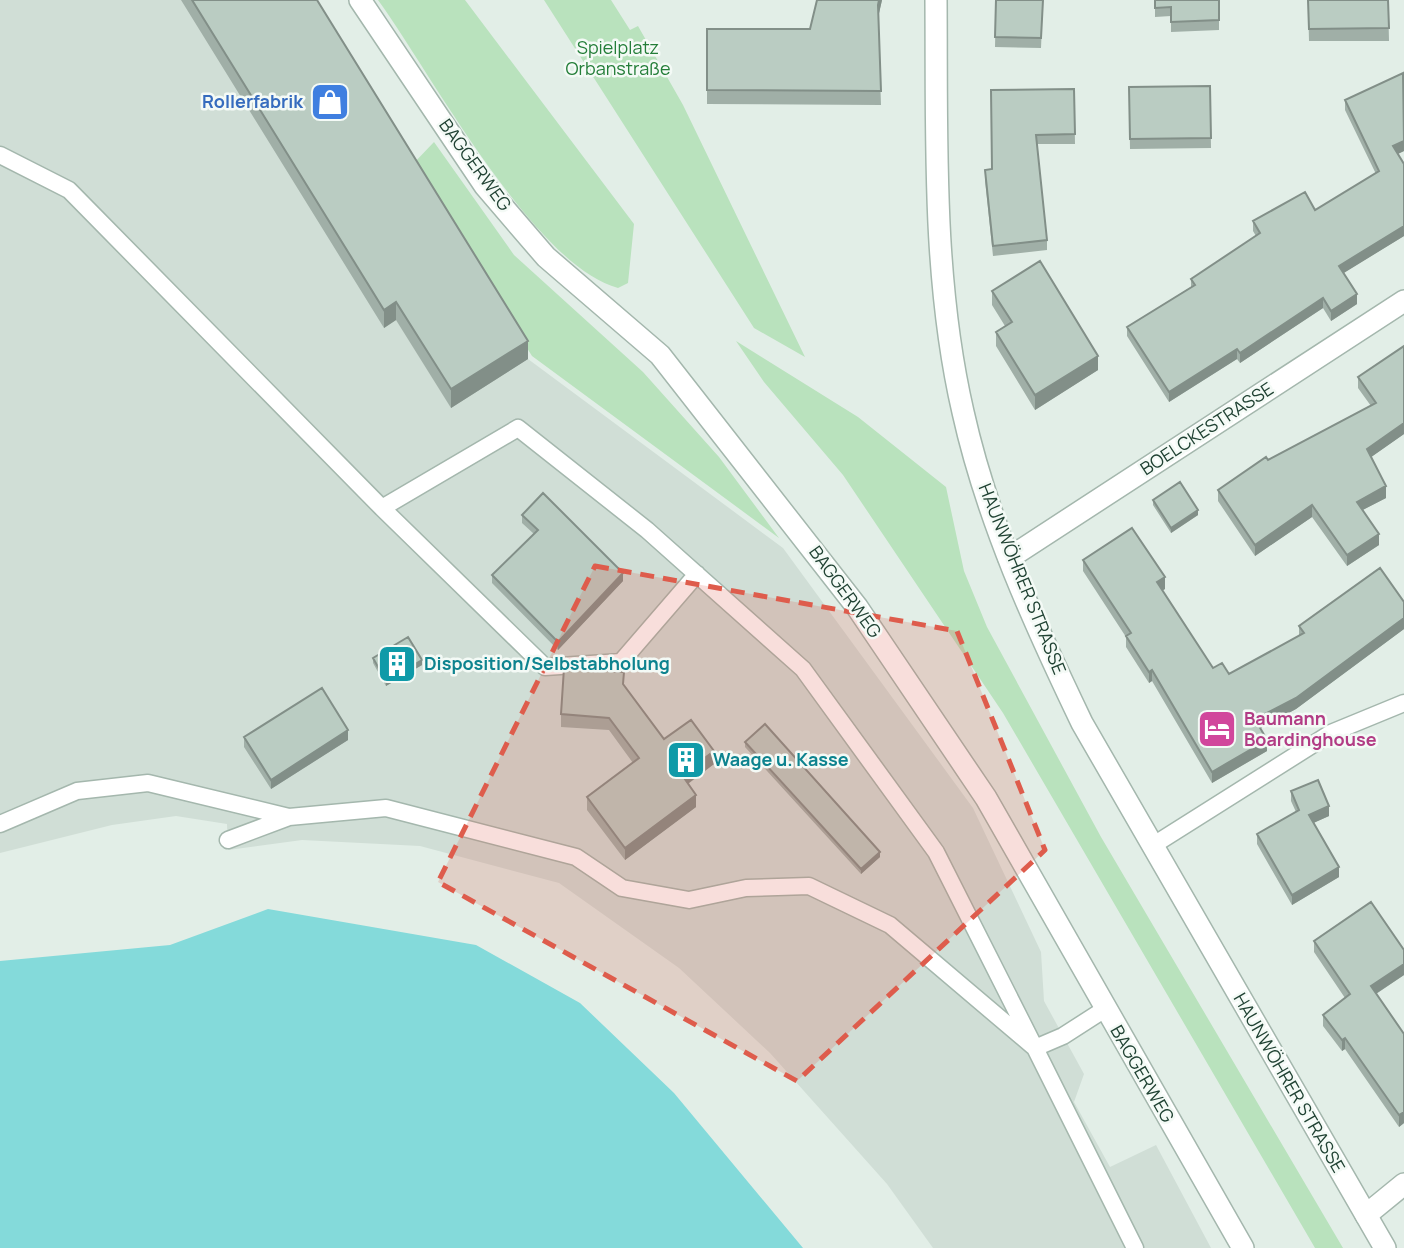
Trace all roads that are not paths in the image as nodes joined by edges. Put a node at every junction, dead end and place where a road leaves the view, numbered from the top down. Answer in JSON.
{"nodes":[{"id":1,"x":360,"y":0,"type":"edge"},
{"id":2,"x":936,"y":0,"type":"edge"},
{"id":3,"x":0,"y":155,"type":"edge"},
{"id":4,"x":1404,"y":301,"type":"edge"},
{"id":5,"x":382,"y":508,"type":"junction"},
{"id":6,"x":1009,"y":558,"type":"junction"},
{"id":7,"x":697,"y":574,"type":"junction"},
{"id":8,"x":1404,"y":703,"type":"edge"},
{"id":9,"x":289,"y":817,"type":"junction"},
{"id":10,"x":0,"y":824,"type":"edge"},
{"id":11,"x":228,"y":839,"type":"dead end"},
{"id":12,"x":1152,"y":846,"type":"junction"},
{"id":13,"x":1105,"y":1009,"type":"junction"},
{"id":14,"x":1035,"y":1048,"type":"junction"},
{"id":15,"x":1404,"y":1184,"type":"edge"},
{"id":16,"x":1366,"y":1215,"type":"junction"},
{"id":17,"x":1135,"y":1248,"type":"edge"},
{"id":18,"x":1243,"y":1248,"type":"edge"},
{"id":19,"x":1385,"y":1248,"type":"edge"}],
"edges":[{"from":1,"to":13,"type":"street","name":"BAGGERWEG"},
{"from":2,"to":6,"type":"street","name":"HAUNWÖHRER STRASSE"},
{"from":3,"to":5,"type":"lane"},
{"from":4,"to":6,"type":"street","name":"BOELCKESTRASSE"},
{"from":5,"to":7,"type":"lane"},
{"from":5,"to":7,"type":"lane"},
{"from":6,"to":12,"type":"street","name":"HAUNWÖHRER STRASSE"},
{"from":7,"to":14,"type":"lane"},
{"from":8,"to":12,"type":"lane"},
{"from":9,"to":10,"type":"lane"},
{"from":9,"to":11,"type":"lane"},
{"from":9,"to":14,"type":"lane"},
{"from":12,"to":16,"type":"street","name":"HAUNWÖHRER STRASSE"},
{"from":13,"to":14,"type":"lane"},
{"from":13,"to":18,"type":"street","name":"BAGGERWEG"},
{"from":14,"to":17,"type":"lane"},
{"from":15,"to":16,"type":"street"},
{"from":16,"to":19,"type":"street","name":"HAUNWÖHRER STRASSE"}]}
